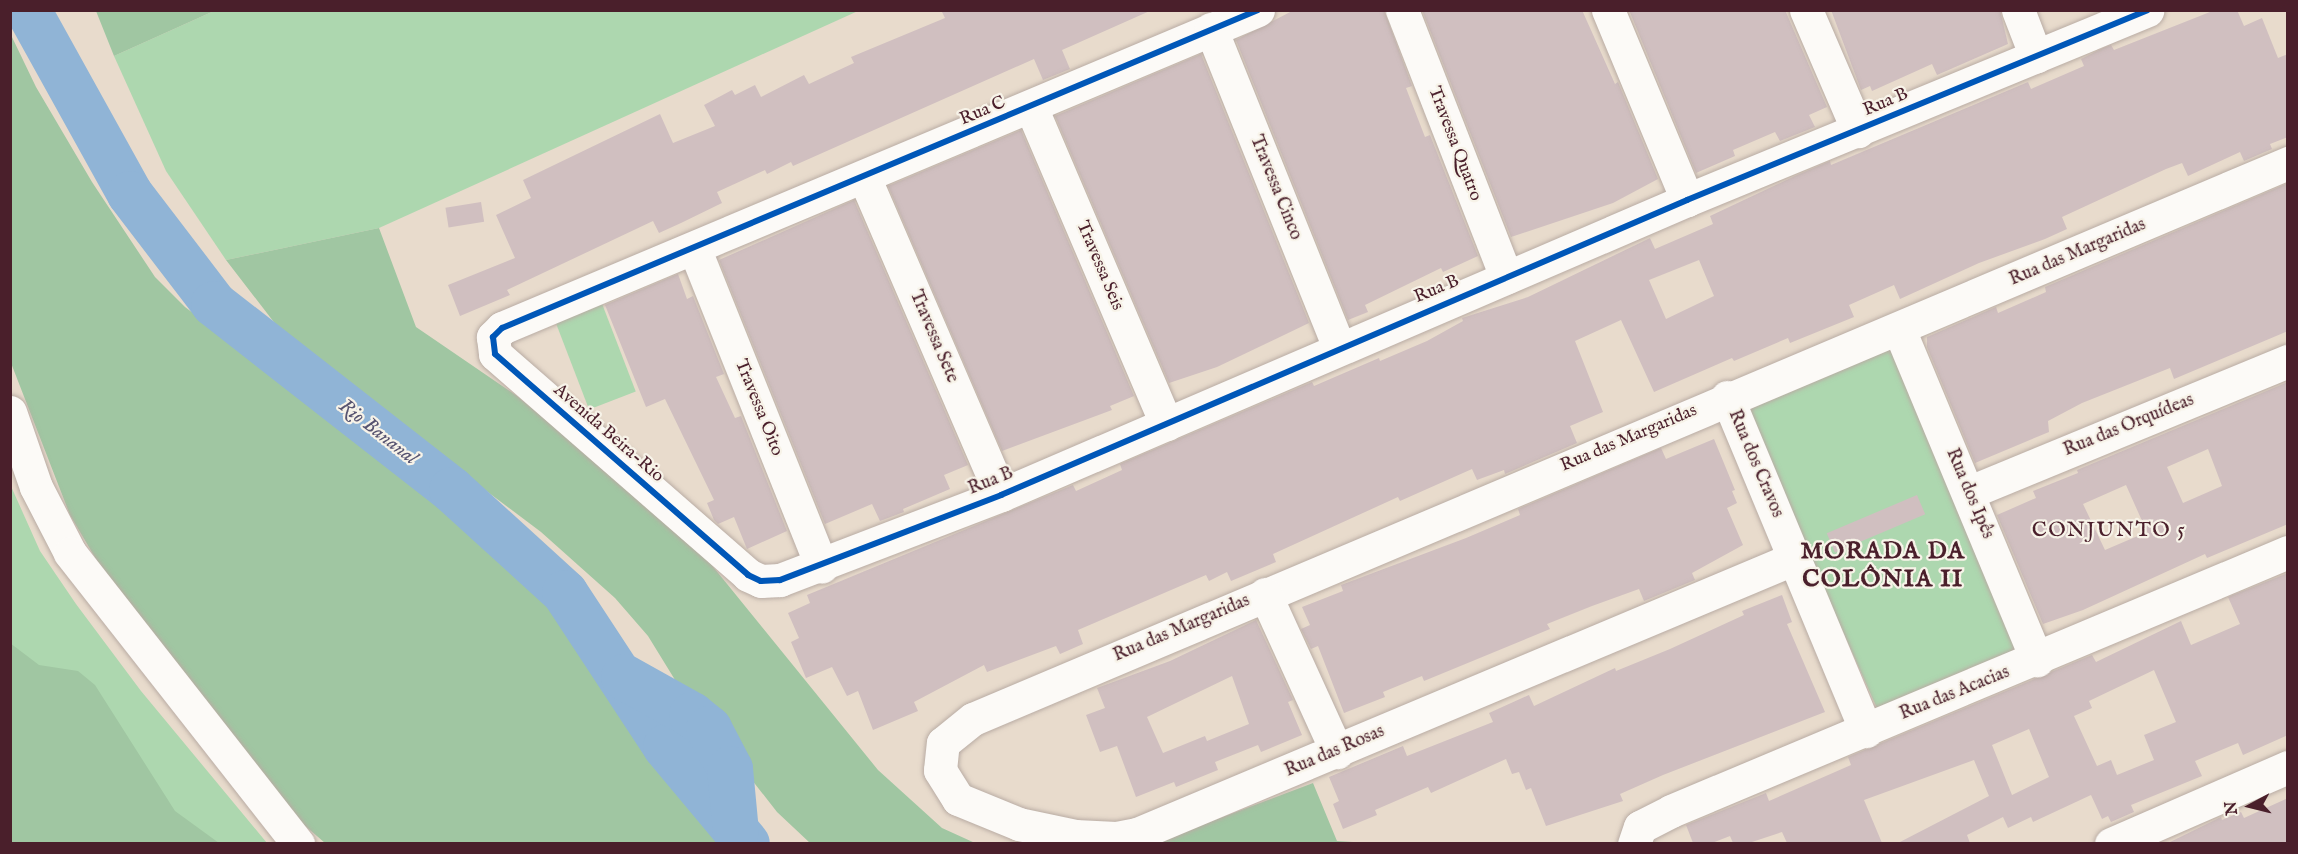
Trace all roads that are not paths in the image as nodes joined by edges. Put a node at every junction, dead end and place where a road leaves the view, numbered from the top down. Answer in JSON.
{"nodes":[{"id":1,"x":1258,"y":10,"type":"edge"},
{"id":2,"x":1402,"y":10,"type":"edge"},
{"id":3,"x":1608,"y":10,"type":"edge"},
{"id":4,"x":1806,"y":10,"type":"edge"},
{"id":5,"x":2018,"y":10,"type":"edge"},
{"id":6,"x":2147,"y":10,"type":"edge"},
{"id":7,"x":1211,"y":29,"type":"junction"},
{"id":8,"x":2036,"y":57,"type":"junction"},
{"id":9,"x":1031,"y":107,"type":"junction"},
{"id":10,"x":1858,"y":131,"type":"junction"},
{"id":11,"x":2288,"y":163,"type":"edge"},
{"id":12,"x":865,"y":179,"type":"junction"},
{"id":13,"x":1687,"y":200,"type":"junction"},
{"id":14,"x":695,"y":250,"type":"junction"},
{"id":15,"x":1506,"y":277,"type":"junction"},
{"id":16,"x":519,"y":321,"type":"joint"},
{"id":17,"x":1899,"y":329,"type":"junction"},
{"id":18,"x":1339,"y":347,"type":"junction"},
{"id":19,"x":2288,"y":361,"type":"edge"},
{"id":20,"x":1727,"y":397,"type":"junction"},
{"id":21,"x":10,"y":412,"type":"edge"},
{"id":22,"x":1166,"y":424,"type":"junction"},
{"id":23,"x":1970,"y":492,"type":"junction"},
{"id":24,"x":1001,"y":495,"type":"junction"},
{"id":25,"x":2288,"y":552,"type":"edge"},
{"id":26,"x":1795,"y":558,"type":"junction"},
{"id":27,"x":822,"y":567,"type":"junction"},
{"id":28,"x":740,"y":568,"type":"joint"},
{"id":29,"x":1264,"y":594,"type":"junction"},
{"id":30,"x":2037,"y":660,"type":"junction"},
{"id":31,"x":973,"y":719,"type":"joint"},
{"id":32,"x":1866,"y":730,"type":"junction"},
{"id":33,"x":1337,"y":752,"type":"junction"},
{"id":34,"x":2288,"y":766,"type":"edge"},
{"id":35,"x":298,"y":843,"type":"edge"},
{"id":36,"x":1634,"y":843,"type":"edge"},
{"id":37,"x":2111,"y":843,"type":"edge"}],
"edges":[{"from":1,"to":7,"type":"street","name":"Rua C"},
{"from":2,"to":15,"type":"street","name":"Travessa Quatro"},
{"from":3,"to":13,"type":"street"},
{"from":4,"to":10,"type":"street"},
{"from":5,"to":8,"type":"street"},
{"from":6,"to":8,"type":"street","name":"Rua B"},
{"from":7,"to":9,"type":"street","name":"Rua C"},
{"from":7,"to":18,"type":"street","name":"Travessa Cinco"},
{"from":8,"to":10,"type":"street","name":"Rua B"},
{"from":9,"to":12,"type":"street","name":"Rua C"},
{"from":9,"to":22,"type":"street","name":"Travessa Seis"},
{"from":10,"to":13,"type":"street","name":"Rua B"},
{"from":11,"to":17,"type":"street","name":"Rua das Margaridas"},
{"from":12,"to":14,"type":"street","name":"Rua C"},
{"from":12,"to":24,"type":"street","name":"Travessa Sete"},
{"from":13,"to":15,"type":"street","name":"Rua B"},
{"from":14,"to":16,"type":"street","name":"Rua C"},
{"from":14,"to":27,"type":"street","name":"Travessa Oito"},
{"from":15,"to":18,"type":"street","name":"Rua B"},
{"from":16,"to":28,"type":"street","name":"Avenida Beira-Rio"},
{"from":17,"to":20,"type":"street","name":"Rua das Margaridas"},
{"from":17,"to":23,"type":"street","name":"Rua dos Ipês"},
{"from":18,"to":22,"type":"street","name":"Rua B"},
{"from":19,"to":23,"type":"street","name":"Rua das Orquídeas"},
{"from":20,"to":26,"type":"street","name":"Rua dos Cravos"},
{"from":20,"to":29,"type":"street","name":"Rua das Margaridas"},
{"from":21,"to":35,"type":"street"},
{"from":22,"to":24,"type":"street","name":"Rua B"},
{"from":23,"to":30,"type":"street","name":"Rua dos Ipês"},
{"from":24,"to":27,"type":"street","name":"Rua B"},
{"from":25,"to":30,"type":"street","name":"Rua das Acacias"},
{"from":26,"to":32,"type":"street","name":"Rua dos Cravos"},
{"from":26,"to":33,"type":"street","name":"Rua das Rosas"},
{"from":27,"to":28,"type":"street","name":"Rua B"},
{"from":29,"to":31,"type":"street","name":"Rua das Margaridas"},
{"from":29,"to":33,"type":"street"},
{"from":30,"to":32,"type":"street","name":"Rua das Acacias"},
{"from":31,"to":33,"type":"street","name":"Rua das Rosas"},
{"from":32,"to":36,"type":"street","name":"Rua das Acacias"},
{"from":34,"to":37,"type":"street"}]}
